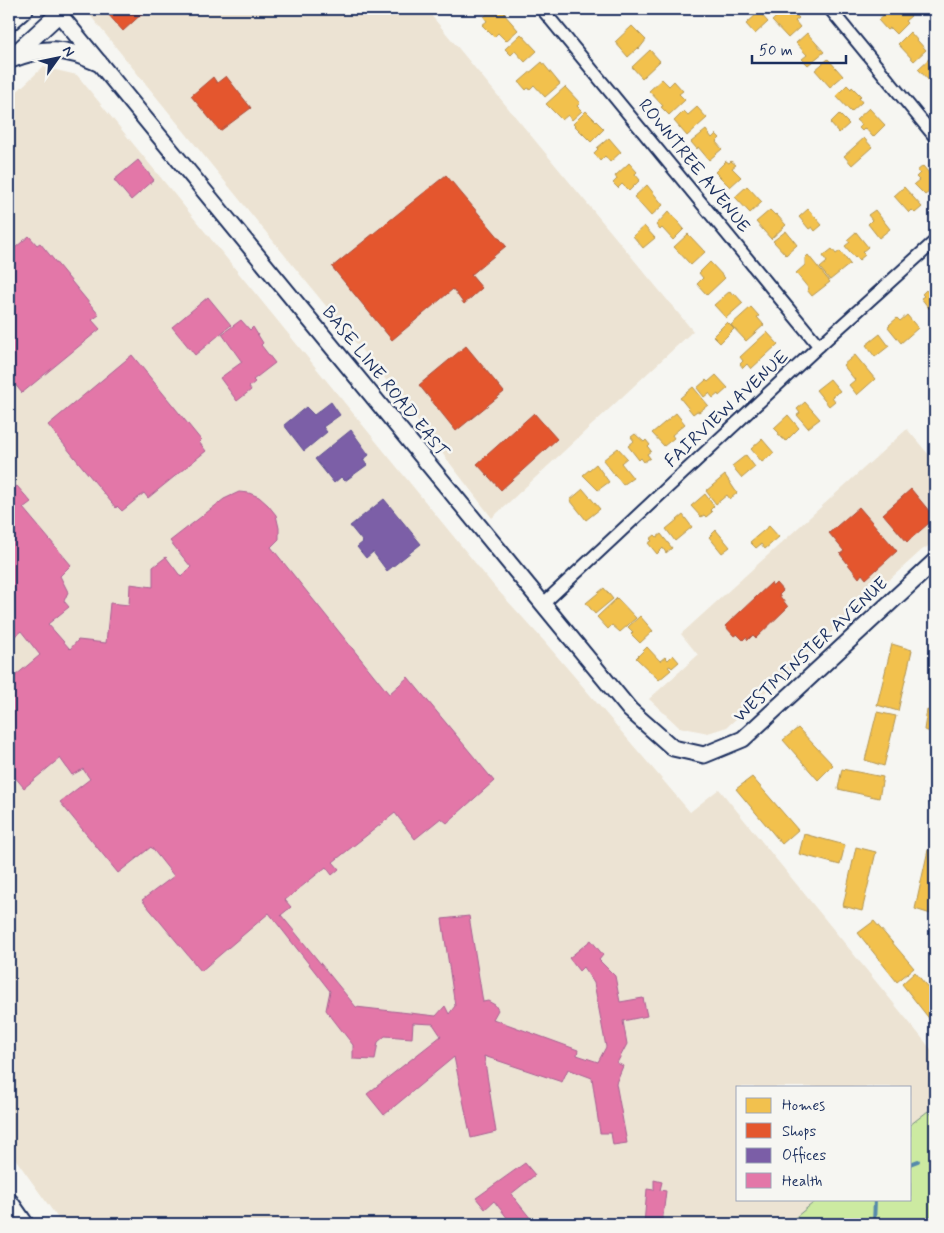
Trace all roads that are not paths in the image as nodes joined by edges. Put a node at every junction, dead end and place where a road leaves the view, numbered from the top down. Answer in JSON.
{"nodes":[{"id":1,"x":25,"y":9,"type":"edge"},
{"id":2,"x":542,"y":9,"type":"edge"},
{"id":3,"x":830,"y":9,"type":"edge"},
{"id":4,"x":59,"y":10,"type":"edge"},
{"id":5,"x":9,"y":23,"type":"edge"},
{"id":6,"x":9,"y":60,"type":"edge"},
{"id":7,"x":99,"y":63,"type":"junction"},
{"id":8,"x":935,"y":137,"type":"edge"},
{"id":9,"x":935,"y":241,"type":"edge"},
{"id":10,"x":819,"y":346,"type":"junction"},
{"id":11,"x":935,"y":561,"type":"edge"},
{"id":12,"x":543,"y":604,"type":"junction"},
{"id":13,"x":704,"y":755,"type":"joint"},
{"id":14,"x":9,"y":1201,"type":"edge"},
{"id":15,"x":25,"y":1224,"type":"edge"}],
"edges":[{"from":1,"to":5,"type":"main road"},
{"from":2,"to":10,"type":"street","name":"ROWNTREE AVENUE"},
{"from":3,"to":8,"type":"street"},
{"from":4,"to":6,"type":"main road"},
{"from":4,"to":7,"type":"street","name":"BASE LINE ROAD EAST"},
{"from":6,"to":7,"type":"main road"},
{"from":7,"to":12,"type":"street","name":"BASE LINE ROAD EAST"},
{"from":9,"to":10,"type":"street","name":"FAIRVIEW AVENUE"},
{"from":10,"to":12,"type":"street","name":"FAIRVIEW AVENUE"},
{"from":11,"to":13,"type":"street","name":"WESTMINSTER AVENUE"},
{"from":12,"to":13,"type":"street","name":"BASE LINE ROAD EAST"},
{"from":14,"to":15,"type":"main road"}]}
